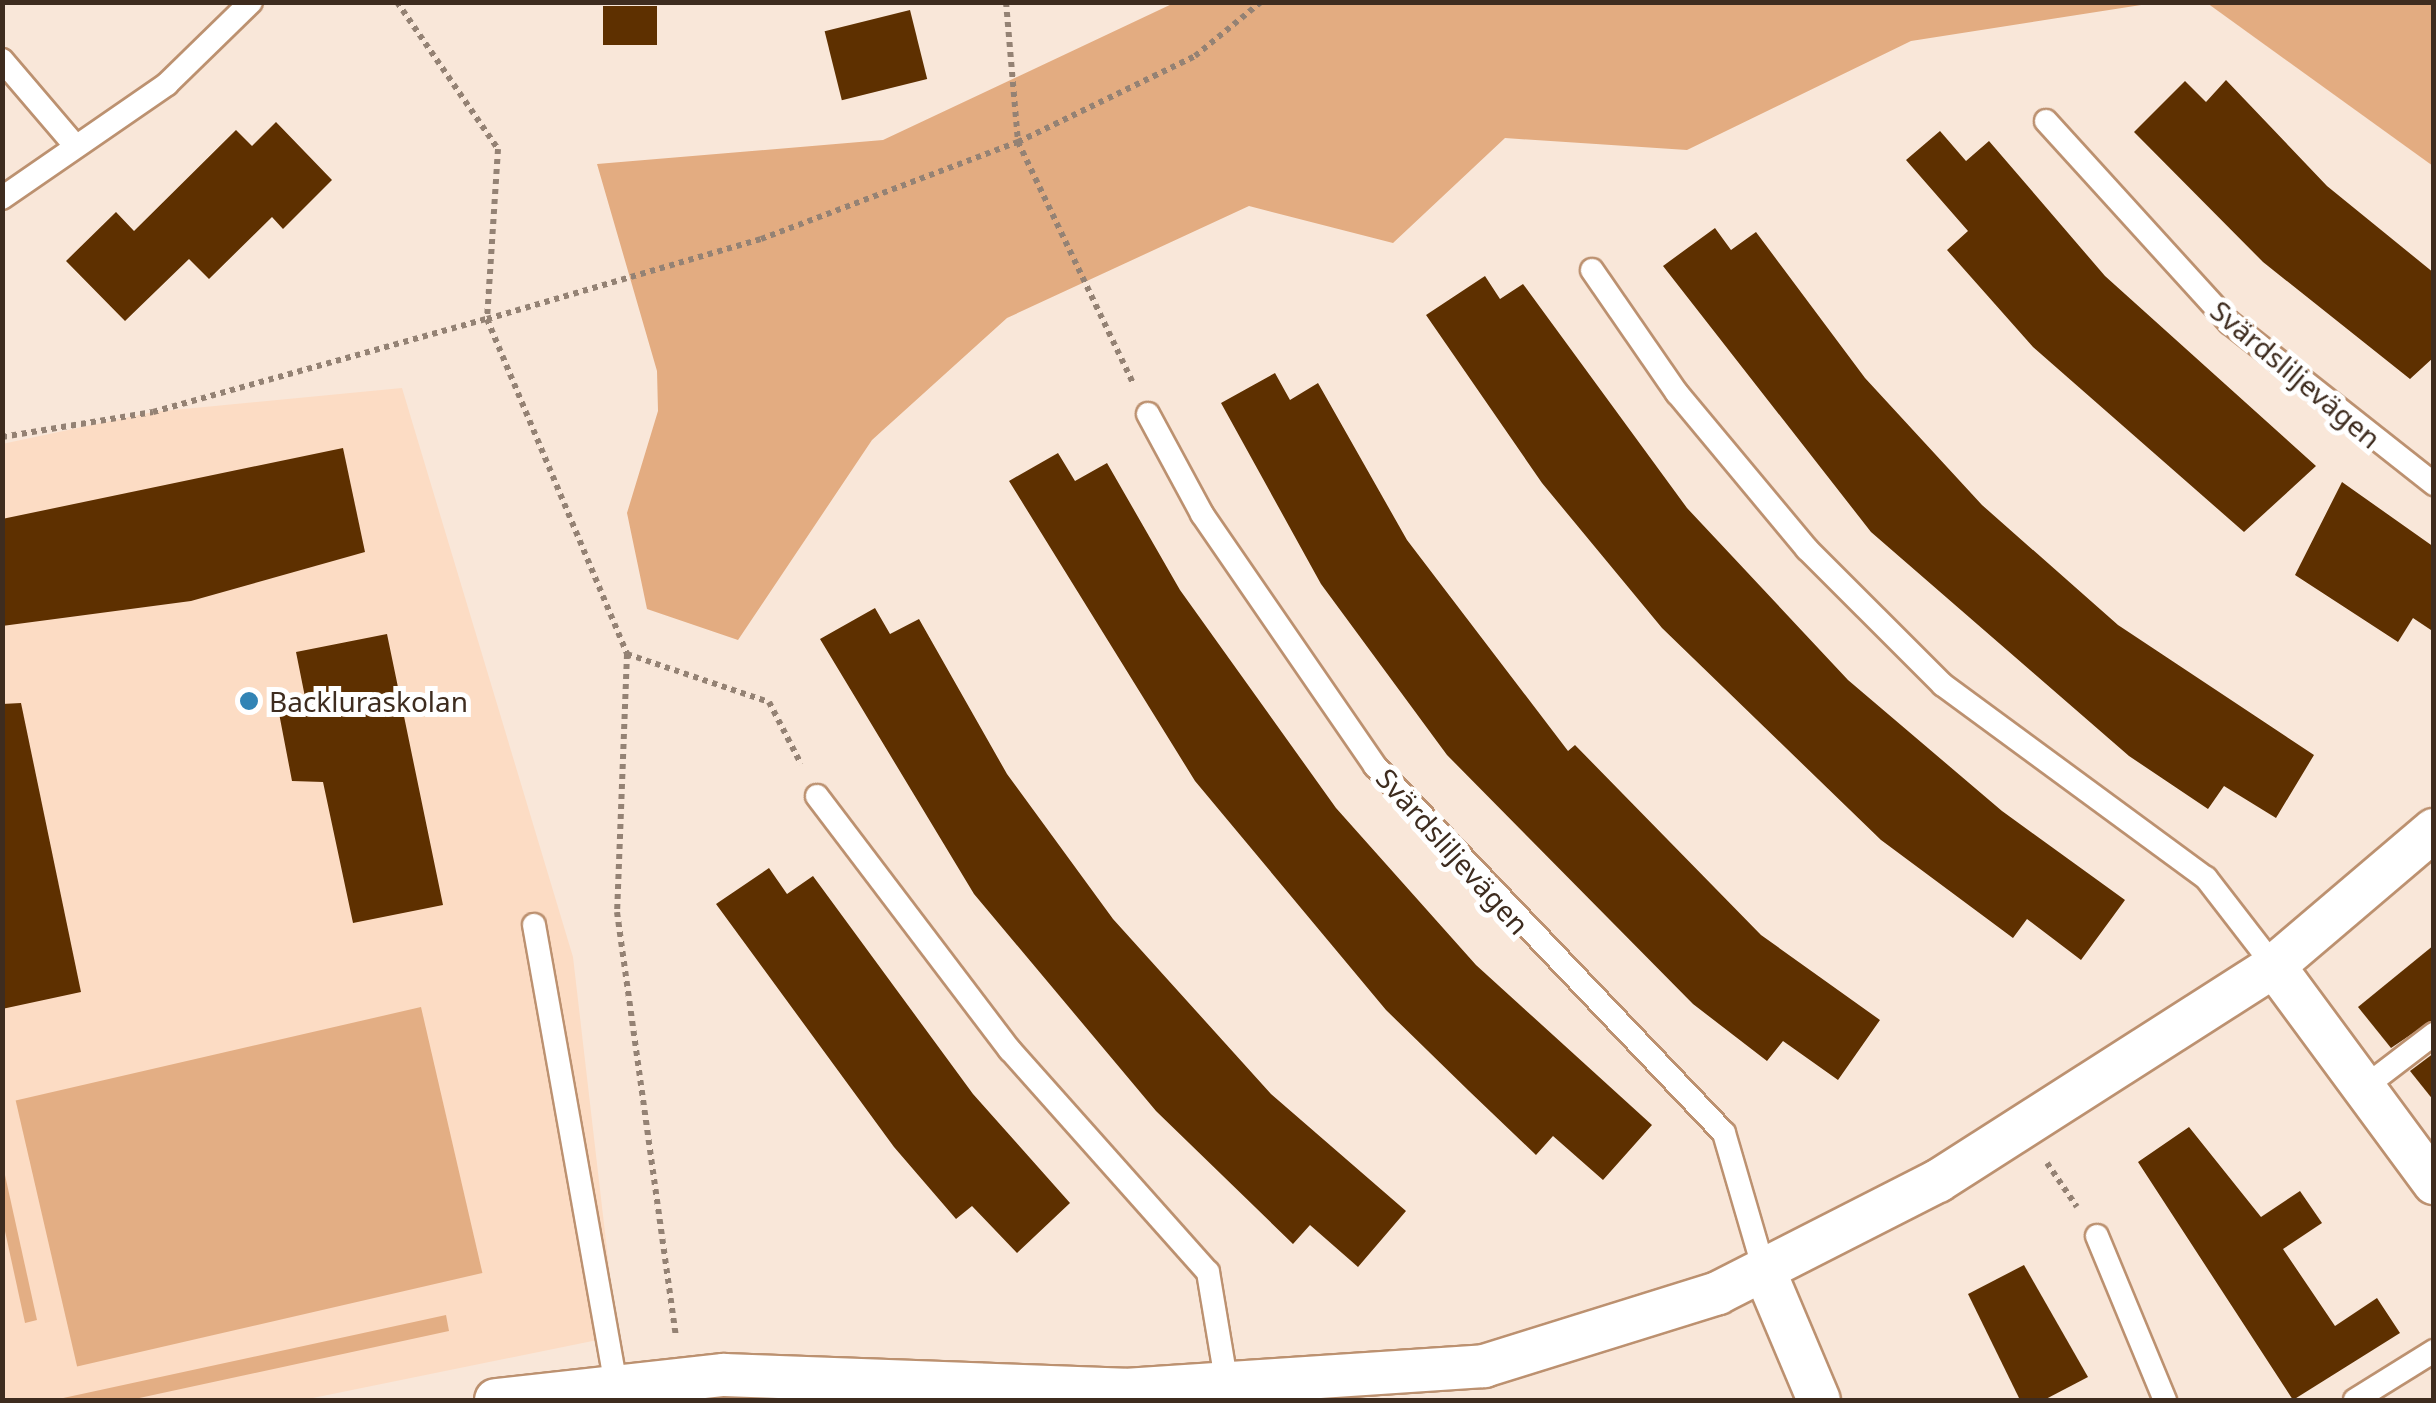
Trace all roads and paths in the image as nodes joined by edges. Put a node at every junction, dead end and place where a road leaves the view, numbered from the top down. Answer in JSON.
{"nodes":[{"id":1,"x":251,"y":2,"type":"edge"},
{"id":2,"x":396,"y":2,"type":"edge"},
{"id":3,"x":1006,"y":2,"type":"edge"},
{"id":4,"x":1261,"y":2,"type":"edge"},
{"id":5,"x":2,"y":60,"type":"edge"},
{"id":6,"x":2046,"y":121,"type":"dead end"},
{"id":7,"x":74,"y":142,"type":"junction"},
{"id":8,"x":1018,"y":142,"type":"junction"},
{"id":9,"x":2,"y":198,"type":"edge"},
{"id":10,"x":1592,"y":270,"type":"dead end"},
{"id":11,"x":487,"y":319,"type":"junction"},
{"id":12,"x":1148,"y":414,"type":"joint"},
{"id":13,"x":2,"y":437,"type":"edge"},
{"id":14,"x":2434,"y":484,"type":"edge"},
{"id":15,"x":628,"y":654,"type":"junction"},
{"id":16,"x":818,"y":796,"type":"joint"},
{"id":17,"x":2434,"y":830,"type":"edge"},
{"id":18,"x":534,"y":925,"type":"dead end"},
{"id":19,"x":2274,"y":966,"type":"junction"},
{"id":20,"x":2434,"y":1034,"type":"edge"},
{"id":21,"x":2362,"y":1089,"type":"junction"},
{"id":22,"x":2024,"y":1130,"type":"junction"},
{"id":23,"x":2434,"y":1183,"type":"edge"},
{"id":24,"x":2097,"y":1236,"type":"joint"},
{"id":25,"x":1764,"y":1270,"type":"junction"},
{"id":26,"x":2434,"y":1351,"type":"edge"},
{"id":27,"x":682,"y":1377,"type":"junction"},
{"id":28,"x":616,"y":1384,"type":"junction"},
{"id":29,"x":1227,"y":1385,"type":"junction"},
{"id":30,"x":542,"y":1396,"type":"edge"},
{"id":31,"x":496,"y":1400,"type":"edge"},
{"id":32,"x":1819,"y":1400,"type":"edge"},
{"id":33,"x":2165,"y":1400,"type":"edge"},
{"id":34,"x":2355,"y":1400,"type":"edge"}],
"edges":[{"from":1,"to":7,"type":"lane"},
{"from":2,"to":11,"type":"path"},
{"from":3,"to":8,"type":"path"},
{"from":4,"to":8,"type":"path"},
{"from":5,"to":7,"type":"lane"},
{"from":6,"to":14,"type":"lane","name":"Svärdsliljevägen"},
{"from":7,"to":9,"type":"lane"},
{"from":8,"to":11,"type":"path"},
{"from":8,"to":12,"type":"path"},
{"from":10,"to":19,"type":"lane"},
{"from":11,"to":13,"type":"path"},
{"from":11,"to":15,"type":"path"},
{"from":12,"to":25,"type":"lane","name":"Svärdsliljevägen"},
{"from":15,"to":16,"type":"path"},
{"from":15,"to":27,"type":"path"},
{"from":16,"to":29,"type":"lane"},
{"from":17,"to":19,"type":"street"},
{"from":18,"to":28,"type":"lane"},
{"from":19,"to":21,"type":"street"},
{"from":19,"to":22,"type":"street"},
{"from":20,"to":21,"type":"lane"},
{"from":21,"to":23,"type":"street"},
{"from":22,"to":24,"type":"path"},
{"from":22,"to":25,"type":"street"},
{"from":24,"to":33,"type":"lane"},
{"from":25,"to":29,"type":"street"},
{"from":25,"to":32,"type":"street"},
{"from":26,"to":34,"type":"lane"},
{"from":27,"to":28,"type":"street"},
{"from":27,"to":29,"type":"street"},
{"from":28,"to":30,"type":"street"},
{"from":30,"to":31,"type":"street"}]}
